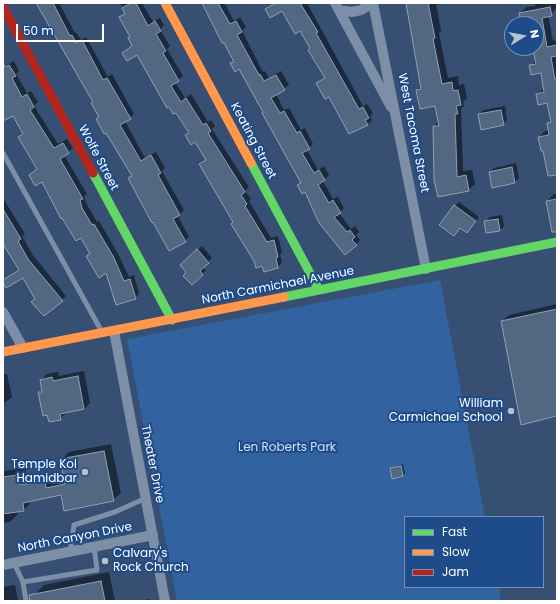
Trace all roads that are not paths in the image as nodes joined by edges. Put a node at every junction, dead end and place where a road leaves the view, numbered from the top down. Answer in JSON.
{"nodes":[{"id":1,"x":165,"y":3,"type":"edge"},
{"id":2,"x":373,"y":3,"type":"edge"},
{"id":3,"x":337,"y":6,"type":"edge"},
{"id":4,"x":3,"y":7,"type":"edge"},
{"id":5,"x":396,"y":116,"type":"junction"},
{"id":6,"x":3,"y":153,"type":"edge"},
{"id":7,"x":557,"y":242,"type":"edge"},
{"id":8,"x":426,"y":268,"type":"junction"},
{"id":9,"x":319,"y":290,"type":"junction"},
{"id":10,"x":3,"y":312,"type":"edge"},
{"id":11,"x":172,"y":320,"type":"junction"},
{"id":12,"x":114,"y":331,"type":"junction"},
{"id":13,"x":102,"y":334,"type":"junction"},
{"id":14,"x":23,"y":348,"type":"junction"},
{"id":15,"x":3,"y":352,"type":"edge"},
{"id":16,"x":146,"y":498,"type":"junction"},
{"id":17,"x":153,"y":535,"type":"junction"},
{"id":18,"x":94,"y":547,"type":"junction"},
{"id":19,"x":70,"y":552,"type":"junction"},
{"id":20,"x":14,"y":563,"type":"junction"},
{"id":21,"x":3,"y":565,"type":"edge"},
{"id":22,"x":23,"y":582,"type":"junction"},
{"id":23,"x":26,"y":601,"type":"edge"},
{"id":24,"x":164,"y":601,"type":"edge"}],
"edges":[{"from":1,"to":9,"type":"street","name":"Keating Street"},
{"from":2,"to":3,"type":"street"},
{"from":2,"to":5,"type":"street","name":"West Tacoma Street"},
{"from":3,"to":5,"type":"street"},
{"from":4,"to":11,"type":"street","name":"Wolfe Street"},
{"from":5,"to":8,"type":"street","name":"West Tacoma Street"},
{"from":6,"to":13,"type":"lane"},
{"from":7,"to":8,"type":"street","name":"North Carmichael Avenue"},
{"from":8,"to":9,"type":"street","name":"North Carmichael Avenue"},
{"from":9,"to":11,"type":"street","name":"North Carmichael Avenue"},
{"from":10,"to":14,"type":"street"},
{"from":11,"to":12,"type":"street","name":"North Carmichael Avenue"},
{"from":12,"to":13,"type":"street","name":"North Carmichael Avenue"},
{"from":12,"to":16,"type":"street","name":"Theater Drive"},
{"from":13,"to":14,"type":"street","name":"North Carmichael Avenue"},
{"from":14,"to":15,"type":"street","name":"North Carmichael Avenue"},
{"from":16,"to":17,"type":"street","name":"Theater Drive"},
{"from":16,"to":19,"type":"lane"},
{"from":17,"to":18,"type":"street","name":"North Canyon Drive"},
{"from":17,"to":24,"type":"street","name":"Theater Drive"},
{"from":18,"to":19,"type":"street","name":"North Canyon Drive"},
{"from":18,"to":22,"type":"lane"},
{"from":19,"to":20,"type":"street","name":"North Canyon Drive"},
{"from":20,"to":21,"type":"street","name":"North Canyon Drive"},
{"from":20,"to":22,"type":"lane"},
{"from":22,"to":23,"type":"lane"}]}
